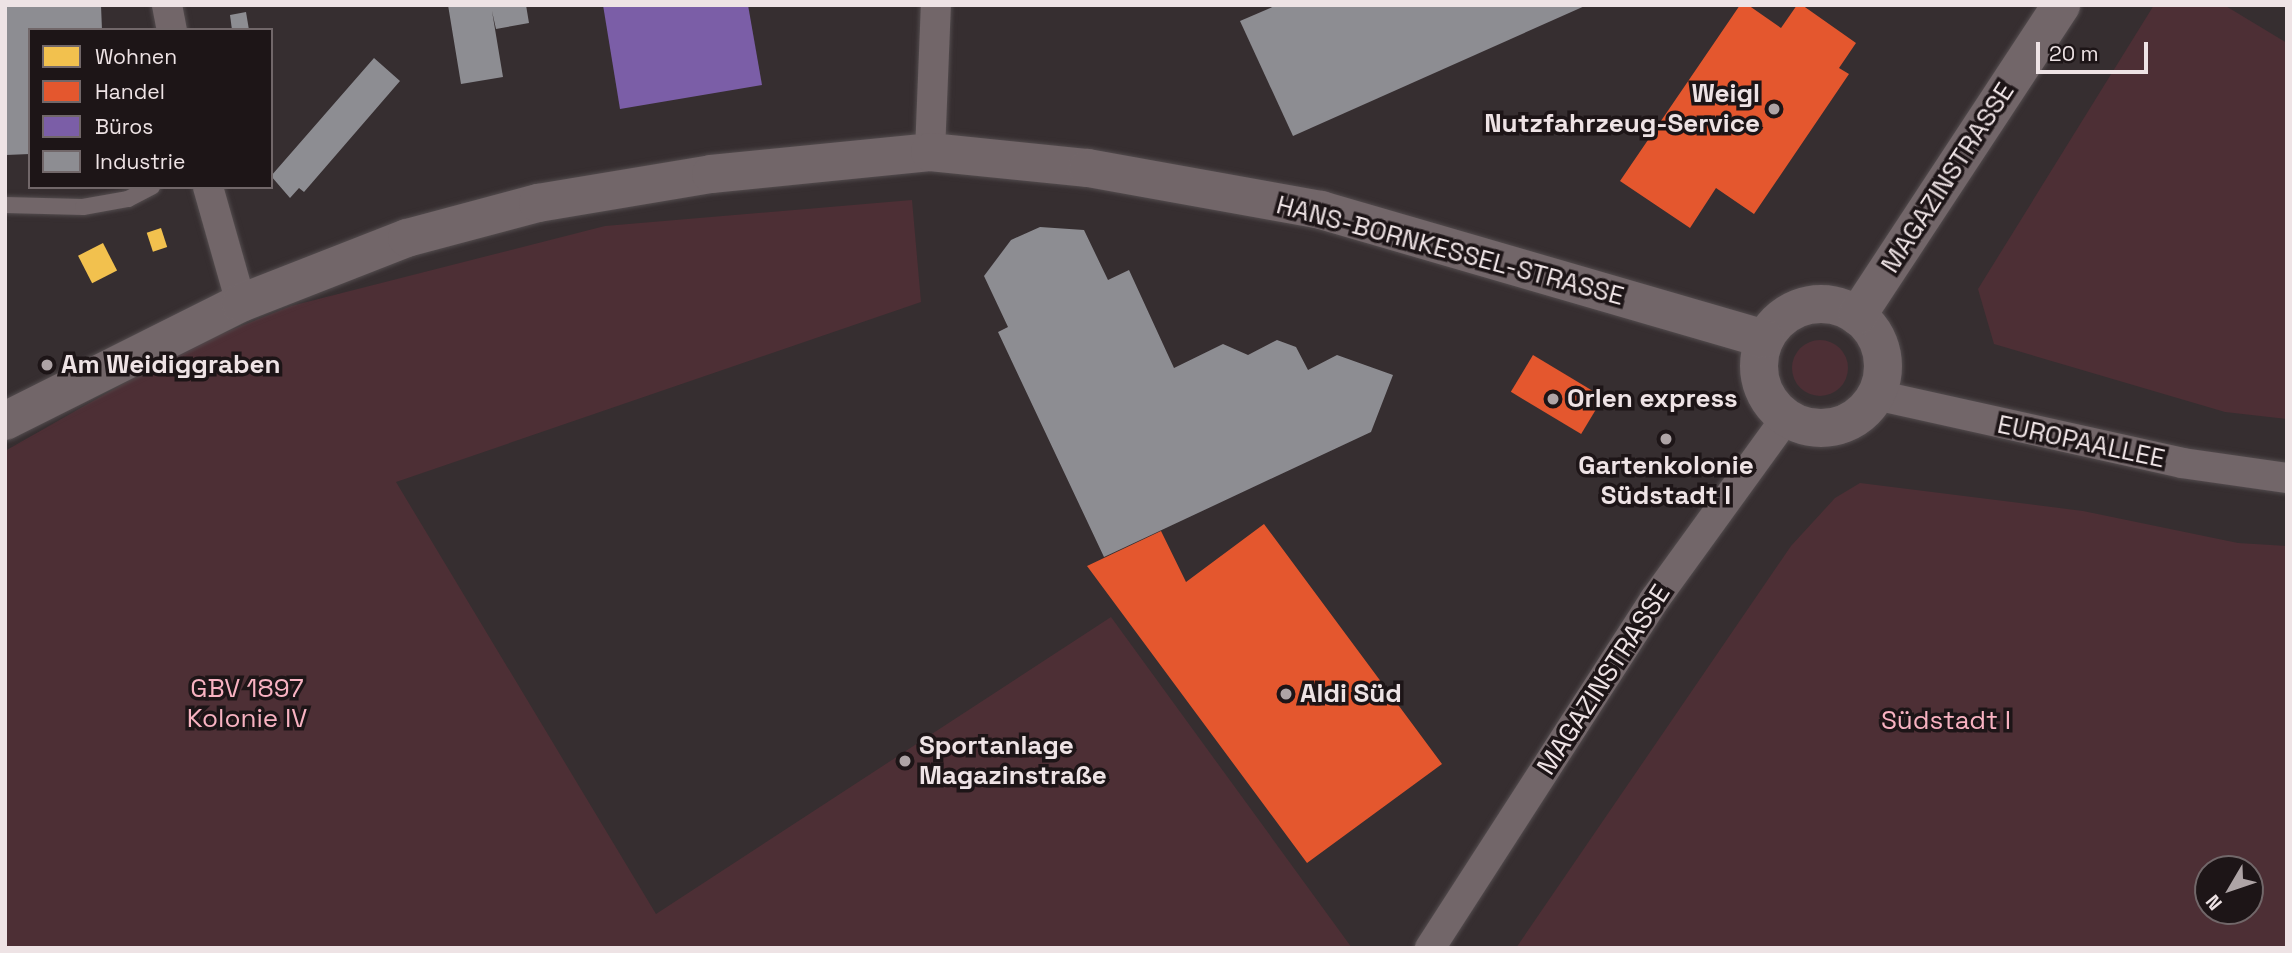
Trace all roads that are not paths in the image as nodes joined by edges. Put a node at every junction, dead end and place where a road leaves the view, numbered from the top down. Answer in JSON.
{"nodes":[{"id":1,"x":167,"y":5,"type":"edge"},
{"id":2,"x":936,"y":5,"type":"edge"},
{"id":3,"x":2061,"y":5,"type":"edge"},
{"id":4,"x":172,"y":28,"type":"edge"},
{"id":5,"x":930,"y":152,"type":"junction"},
{"id":6,"x":148,"y":189,"type":"edge"},
{"id":7,"x":209,"y":189,"type":"edge"},
{"id":8,"x":5,"y":205,"type":"edge"},
{"id":9,"x":241,"y":303,"type":"junction"},
{"id":10,"x":1857,"y":316,"type":"junction"},
{"id":11,"x":1765,"y":339,"type":"junction"},
{"id":12,"x":1876,"y":396,"type":"junction"},
{"id":13,"x":1786,"y":418,"type":"junction"},
{"id":14,"x":5,"y":421,"type":"edge"},
{"id":15,"x":2287,"y":478,"type":"edge"},
{"id":16,"x":1430,"y":948,"type":"edge"}],
"edges":[{"from":1,"to":4,"type":"street"},
{"from":2,"to":5,"type":"street"},
{"from":3,"to":10,"type":"street","name":"MAGAZINSTRASSE"},
{"from":5,"to":9,"type":"street","name":"HANS-BORNKESSEL-STRASSE"},
{"from":5,"to":11,"type":"street","name":"HANS-BORNKESSEL-STRASSE"},
{"from":6,"to":8,"type":"lane"},
{"from":7,"to":9,"type":"street"},
{"from":9,"to":14,"type":"street","name":"HANS-BORNKESSEL-STRASSE"},
{"from":10,"to":11,"type":"street"},
{"from":10,"to":12,"type":"street"},
{"from":11,"to":13,"type":"street"},
{"from":12,"to":13,"type":"street"},
{"from":12,"to":15,"type":"street","name":"EUROPAALLEE"},
{"from":13,"to":16,"type":"street","name":"MAGAZINSTRASSE"}]}
